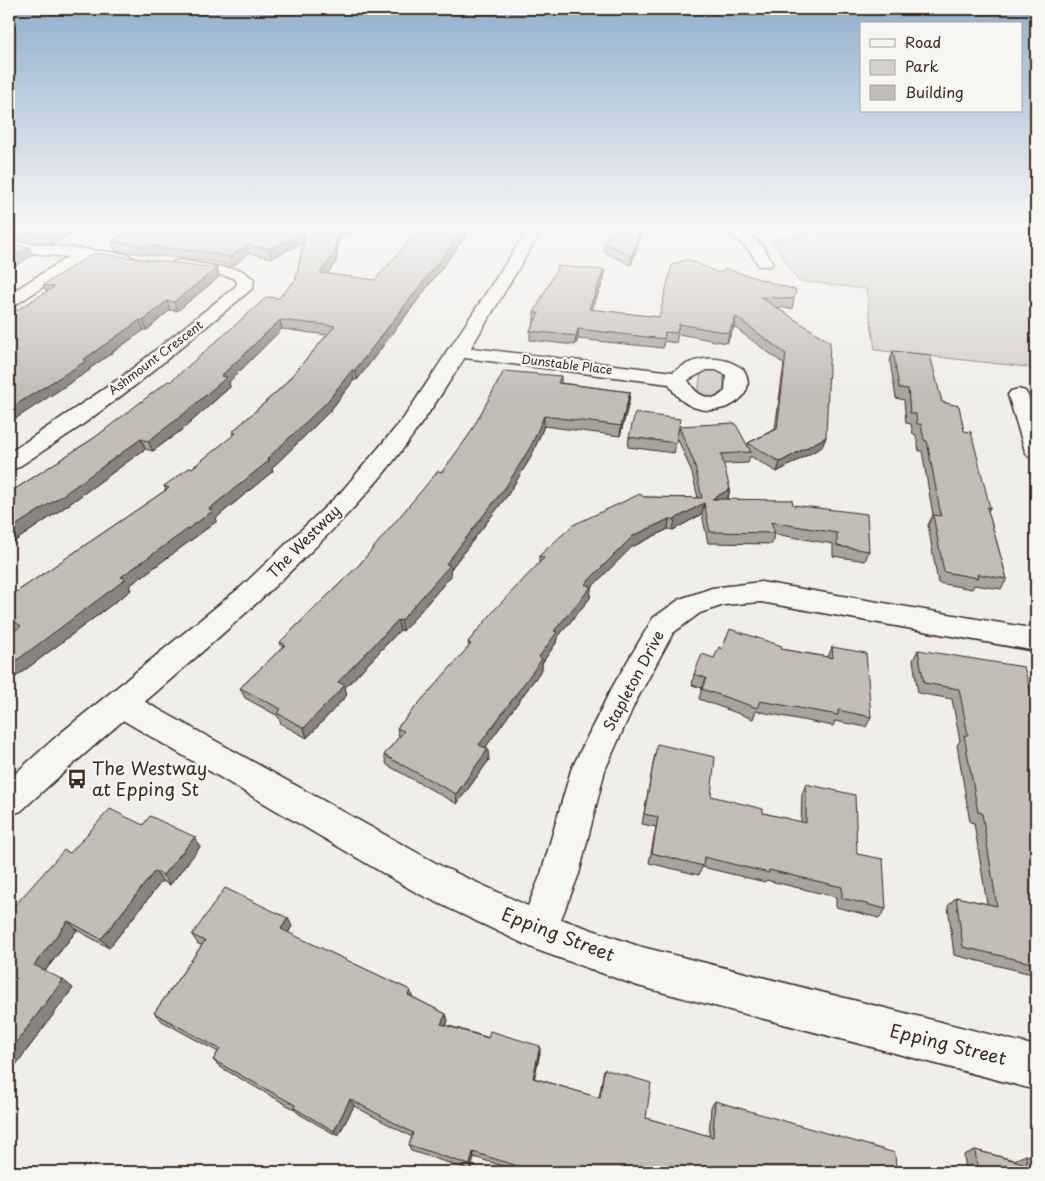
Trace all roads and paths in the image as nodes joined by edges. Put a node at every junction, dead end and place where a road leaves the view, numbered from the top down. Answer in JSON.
{"nodes":[{"id":1,"x":38,"y":283,"type":"edge"},
{"id":2,"x":245,"y":283,"type":"edge"},
{"id":3,"x":500,"y":283,"type":"edge"},
{"id":4,"x":9,"y":301,"type":"edge"},
{"id":5,"x":456,"y":352,"type":"junction"},
{"id":6,"x":677,"y":379,"type":"dead end"},
{"id":7,"x":1018,"y":395,"type":"dead end"},
{"id":8,"x":1036,"y":451,"type":"edge"},
{"id":9,"x":9,"y":463,"type":"edge"},
{"id":10,"x":1036,"y":640,"type":"edge"},
{"id":11,"x":120,"y":703,"type":"junction"},
{"id":12,"x":9,"y":800,"type":"edge"},
{"id":13,"x":537,"y":930,"type":"junction"},
{"id":14,"x":1036,"y":1068,"type":"edge"}],
"edges":[{"from":1,"to":4,"type":"street"},
{"from":2,"to":9,"type":"street","name":"Ashmount Crescent"},
{"from":3,"to":5,"type":"street","name":"The Westway"},
{"from":5,"to":6,"type":"street","name":"Dunstable Place"},
{"from":5,"to":11,"type":"street","name":"The Westway"},
{"from":7,"to":8,"type":"street"},
{"from":10,"to":13,"type":"street","name":"Stapleton Drive"},
{"from":11,"to":12,"type":"street","name":"The Westway"},
{"from":11,"to":13,"type":"street","name":"Epping Street"},
{"from":13,"to":14,"type":"street","name":"Epping Street"}]}
